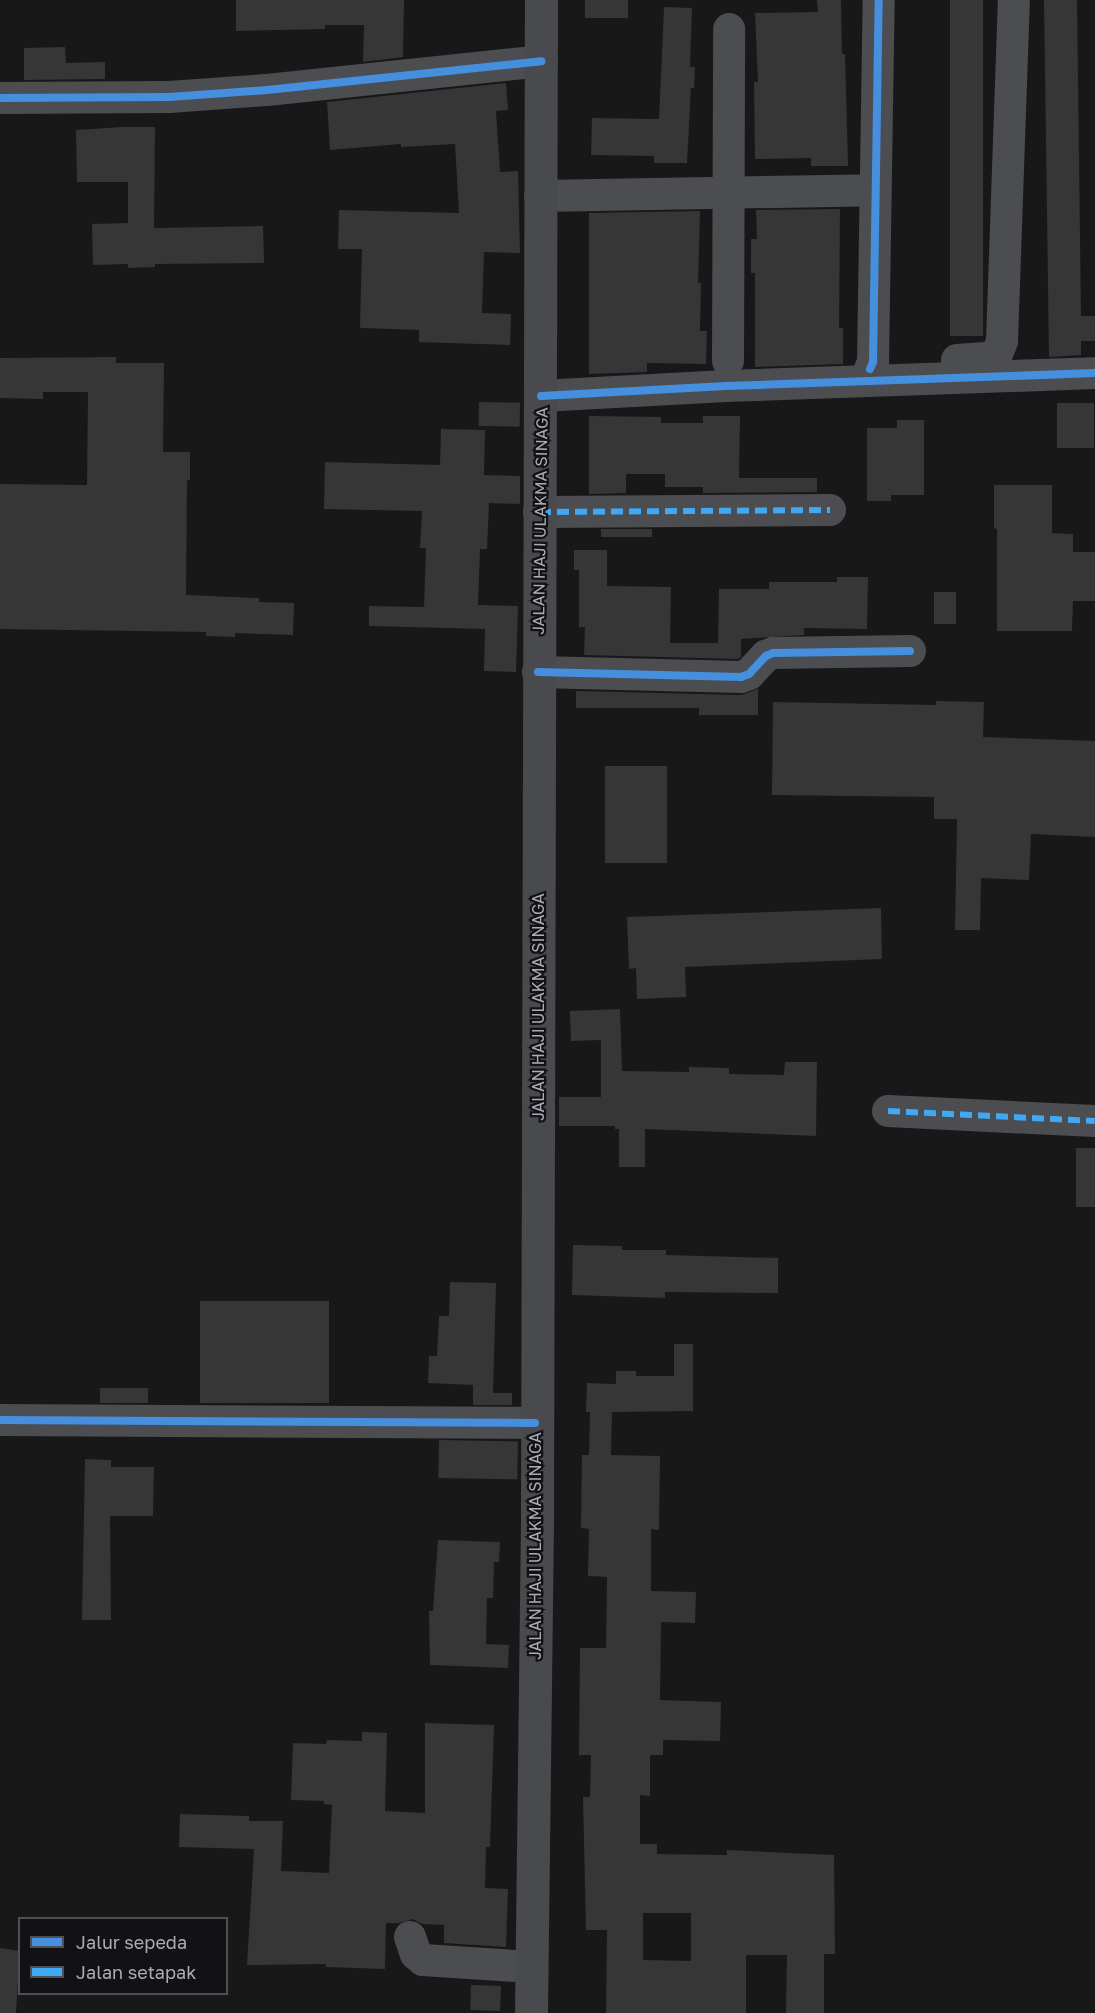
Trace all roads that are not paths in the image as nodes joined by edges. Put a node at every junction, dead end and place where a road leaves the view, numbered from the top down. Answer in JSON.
{"nodes":[{"id":1,"x":541,"y":0,"type":"edge"},
{"id":2,"x":879,"y":0,"type":"edge"},
{"id":3,"x":1014,"y":0,"type":"edge"},
{"id":4,"x":729,"y":29,"type":"dead end"},
{"id":5,"x":541,"y":61,"type":"junction"},
{"id":6,"x":0,"y":98,"type":"edge"},
{"id":7,"x":875,"y":190,"type":"junction"},
{"id":8,"x":730,"y":192,"type":"junction"},
{"id":9,"x":540,"y":196,"type":"junction"},
{"id":10,"x":728,"y":361,"type":"dead end"},
{"id":11,"x":1095,"y":373,"type":"edge"},
{"id":12,"x":541,"y":396,"type":"junction"},
{"id":13,"x":830,"y":510,"type":"dead end"},
{"id":14,"x":538,"y":512,"type":"junction"},
{"id":15,"x":910,"y":651,"type":"dead end"},
{"id":16,"x":538,"y":672,"type":"junction"},
{"id":17,"x":888,"y":1111,"type":"dead end"},
{"id":18,"x":1095,"y":1121,"type":"edge"},
{"id":19,"x":0,"y":1420,"type":"edge"},
{"id":20,"x":535,"y":1423,"type":"junction"},
{"id":21,"x":410,"y":1937,"type":"dead end"},
{"id":22,"x":531,"y":1967,"type":"junction"},
{"id":23,"x":531,"y":2013,"type":"edge"}],
"edges":[{"from":1,"to":5,"type":"main road","name":"JALAN HAJI ULAKMA SINAGA"},
{"from":2,"to":7,"type":"street"},
{"from":3,"to":7,"type":"street"},
{"from":4,"to":8,"type":"street"},
{"from":5,"to":6,"type":"street"},
{"from":5,"to":9,"type":"main road","name":"JALAN HAJI ULAKMA SINAGA"},
{"from":7,"to":8,"type":"street"},
{"from":8,"to":9,"type":"street"},
{"from":8,"to":10,"type":"street"},
{"from":9,"to":12,"type":"main road","name":"JALAN HAJI ULAKMA SINAGA"},
{"from":11,"to":12,"type":"street"},
{"from":12,"to":14,"type":"main road","name":"JALAN HAJI ULAKMA SINAGA"},
{"from":13,"to":14,"type":"street"},
{"from":14,"to":16,"type":"main road","name":"JALAN HAJI ULAKMA SINAGA"},
{"from":15,"to":16,"type":"street"},
{"from":16,"to":20,"type":"main road","name":"JALAN HAJI ULAKMA SINAGA"},
{"from":17,"to":18,"type":"street"},
{"from":19,"to":20,"type":"street"},
{"from":20,"to":22,"type":"main road","name":"JALAN HAJI ULAKMA SINAGA"},
{"from":21,"to":22,"type":"street"},
{"from":22,"to":23,"type":"main road","name":"JALAN HAJI ULAKMA SINAGA"}]}
